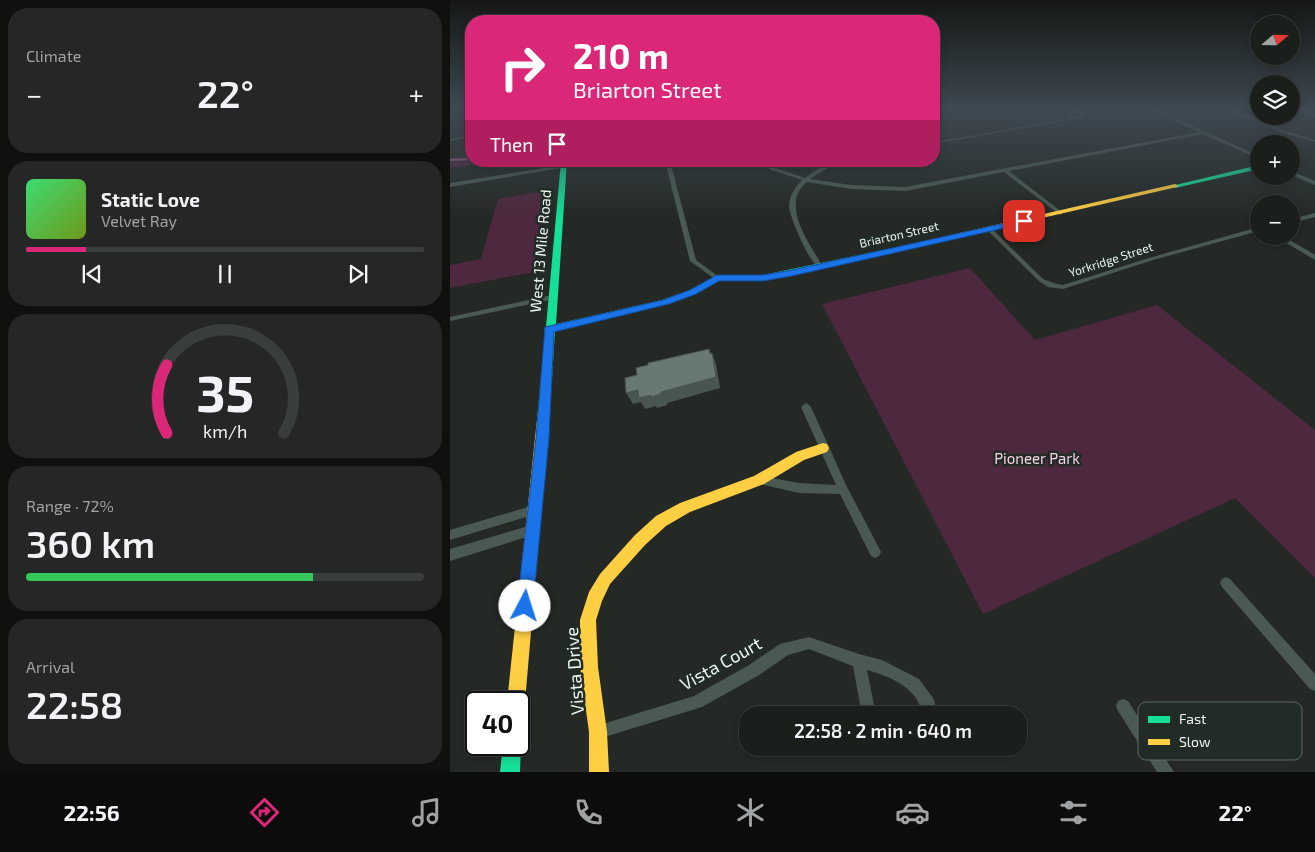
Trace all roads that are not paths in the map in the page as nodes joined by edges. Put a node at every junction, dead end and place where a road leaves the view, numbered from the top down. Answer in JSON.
{"nodes":[{"id":1,"x":1136,"y":146,"type":"edge"},
{"id":2,"x":1233,"y":146,"type":"edge"},
{"id":3,"x":1250,"y":154,"type":"edge"},
{"id":4,"x":547,"y":167,"type":"edge"},
{"id":5,"x":564,"y":167,"type":"edge"},
{"id":6,"x":669,"y":167,"type":"edge"},
{"id":7,"x":770,"y":167,"type":"edge"},
{"id":8,"x":825,"y":167,"type":"edge"},
{"id":9,"x":1250,"y":169,"type":"edge"},
{"id":10,"x":1006,"y":171,"type":"junction"},
{"id":11,"x":1300,"y":177,"type":"edge"},
{"id":12,"x":805,"y":179,"type":"junction"},
{"id":13,"x":452,"y":184,"type":"edge"},
{"id":14,"x":1315,"y":184,"type":"edge"},
{"id":15,"x":1060,"y":213,"type":"junction"},
{"id":16,"x":1315,"y":215,"type":"edge"},
{"id":17,"x":1300,"y":219,"type":"edge"},
{"id":18,"x":989,"y":229,"type":"junction"},
{"id":19,"x":1250,"y":232,"type":"edge"},
{"id":20,"x":1293,"y":245,"type":"edge"},
{"id":21,"x":1315,"y":258,"type":"edge"},
{"id":22,"x":820,"y":267,"type":"junction"},
{"id":23,"x":717,"y":278,"type":"junction"},
{"id":24,"x":552,"y":297,"type":"junction"},
{"id":25,"x":450,"y":319,"type":"edge"},
{"id":26,"x":549,"y":329,"type":"junction"},
{"id":27,"x":806,"y":407,"type":"dead end"},
{"id":28,"x":823,"y":448,"type":"junction"},
{"id":29,"x":759,"y":480,"type":"junction"},
{"id":30,"x":843,"y":490,"type":"junction"},
{"id":31,"x":535,"y":510,"type":"junction"},
{"id":32,"x":532,"y":530,"type":"junction"},
{"id":33,"x":450,"y":535,"type":"edge"},
{"id":34,"x":875,"y":552,"type":"dead end"},
{"id":35,"x":450,"y":555,"type":"edge"},
{"id":36,"x":1226,"y":583,"type":"dead end"},
{"id":37,"x":859,"y":661,"type":"junction"},
{"id":38,"x":1315,"y":684,"type":"edge"},
{"id":39,"x":517,"y":691,"type":"edge"},
{"id":40,"x":867,"y":706,"type":"edge"},
{"id":41,"x":928,"y":706,"type":"edge"},
{"id":42,"x":1123,"y":706,"type":"dead end"},
{"id":43,"x":1138,"y":729,"type":"edge"},
{"id":44,"x":598,"y":732,"type":"junction"},
{"id":45,"x":511,"y":756,"type":"edge"},
{"id":46,"x":1158,"y":760,"type":"edge"},
{"id":47,"x":510,"y":772,"type":"edge"},
{"id":48,"x":598,"y":772,"type":"edge"},
{"id":49,"x":1166,"y":772,"type":"edge"}],
"edges":[{"from":1,"to":10,"type":"street"},
{"from":2,"to":3,"type":"street"},
{"from":4,"to":13,"type":"street"},
{"from":5,"to":24,"type":"street","name":"West 13 Mile Road"},
{"from":6,"to":23,"type":"street"},
{"from":7,"to":12,"type":"street"},
{"from":8,"to":12,"type":"street"},
{"from":9,"to":15,"type":"street","name":"Briarton Street"},
{"from":10,"to":12,"type":"street"},
{"from":10,"to":15,"type":"street"},
{"from":11,"to":14,"type":"street"},
{"from":12,"to":22,"type":"street"},
{"from":15,"to":18,"type":"street","name":"Briarton Street"},
{"from":16,"to":17,"type":"street"},
{"from":18,"to":19,"type":"street","name":"Yorkridge Street"},
{"from":18,"to":22,"type":"street","name":"Briarton Street"},
{"from":20,"to":21,"type":"street"},
{"from":22,"to":23,"type":"street","name":"Briarton Street"},
{"from":23,"to":26,"type":"street"},
{"from":24,"to":25,"type":"street"},
{"from":24,"to":26,"type":"street","name":"West 13 Mile Road"},
{"from":26,"to":31,"type":"street","name":"West 13 Mile Road"},
{"from":27,"to":28,"type":"street"},
{"from":28,"to":29,"type":"street","name":"Vista Drive"},
{"from":28,"to":30,"type":"street"},
{"from":29,"to":30,"type":"street"},
{"from":29,"to":44,"type":"street","name":"Vista Drive"},
{"from":30,"to":34,"type":"street"},
{"from":31,"to":32,"type":"street","name":"West 13 Mile Road"},
{"from":31,"to":33,"type":"street"},
{"from":32,"to":35,"type":"street"},
{"from":32,"to":39,"type":"street","name":"West 13 Mile Road"},
{"from":36,"to":38,"type":"street"},
{"from":37,"to":40,"type":"street"},
{"from":37,"to":41,"type":"street","name":"Vista Court"},
{"from":37,"to":44,"type":"street","name":"Vista Court"},
{"from":42,"to":43,"type":"street"},
{"from":44,"to":48,"type":"street","name":"Vista Drive"},
{"from":45,"to":47,"type":"street"},
{"from":46,"to":49,"type":"street"}]}
